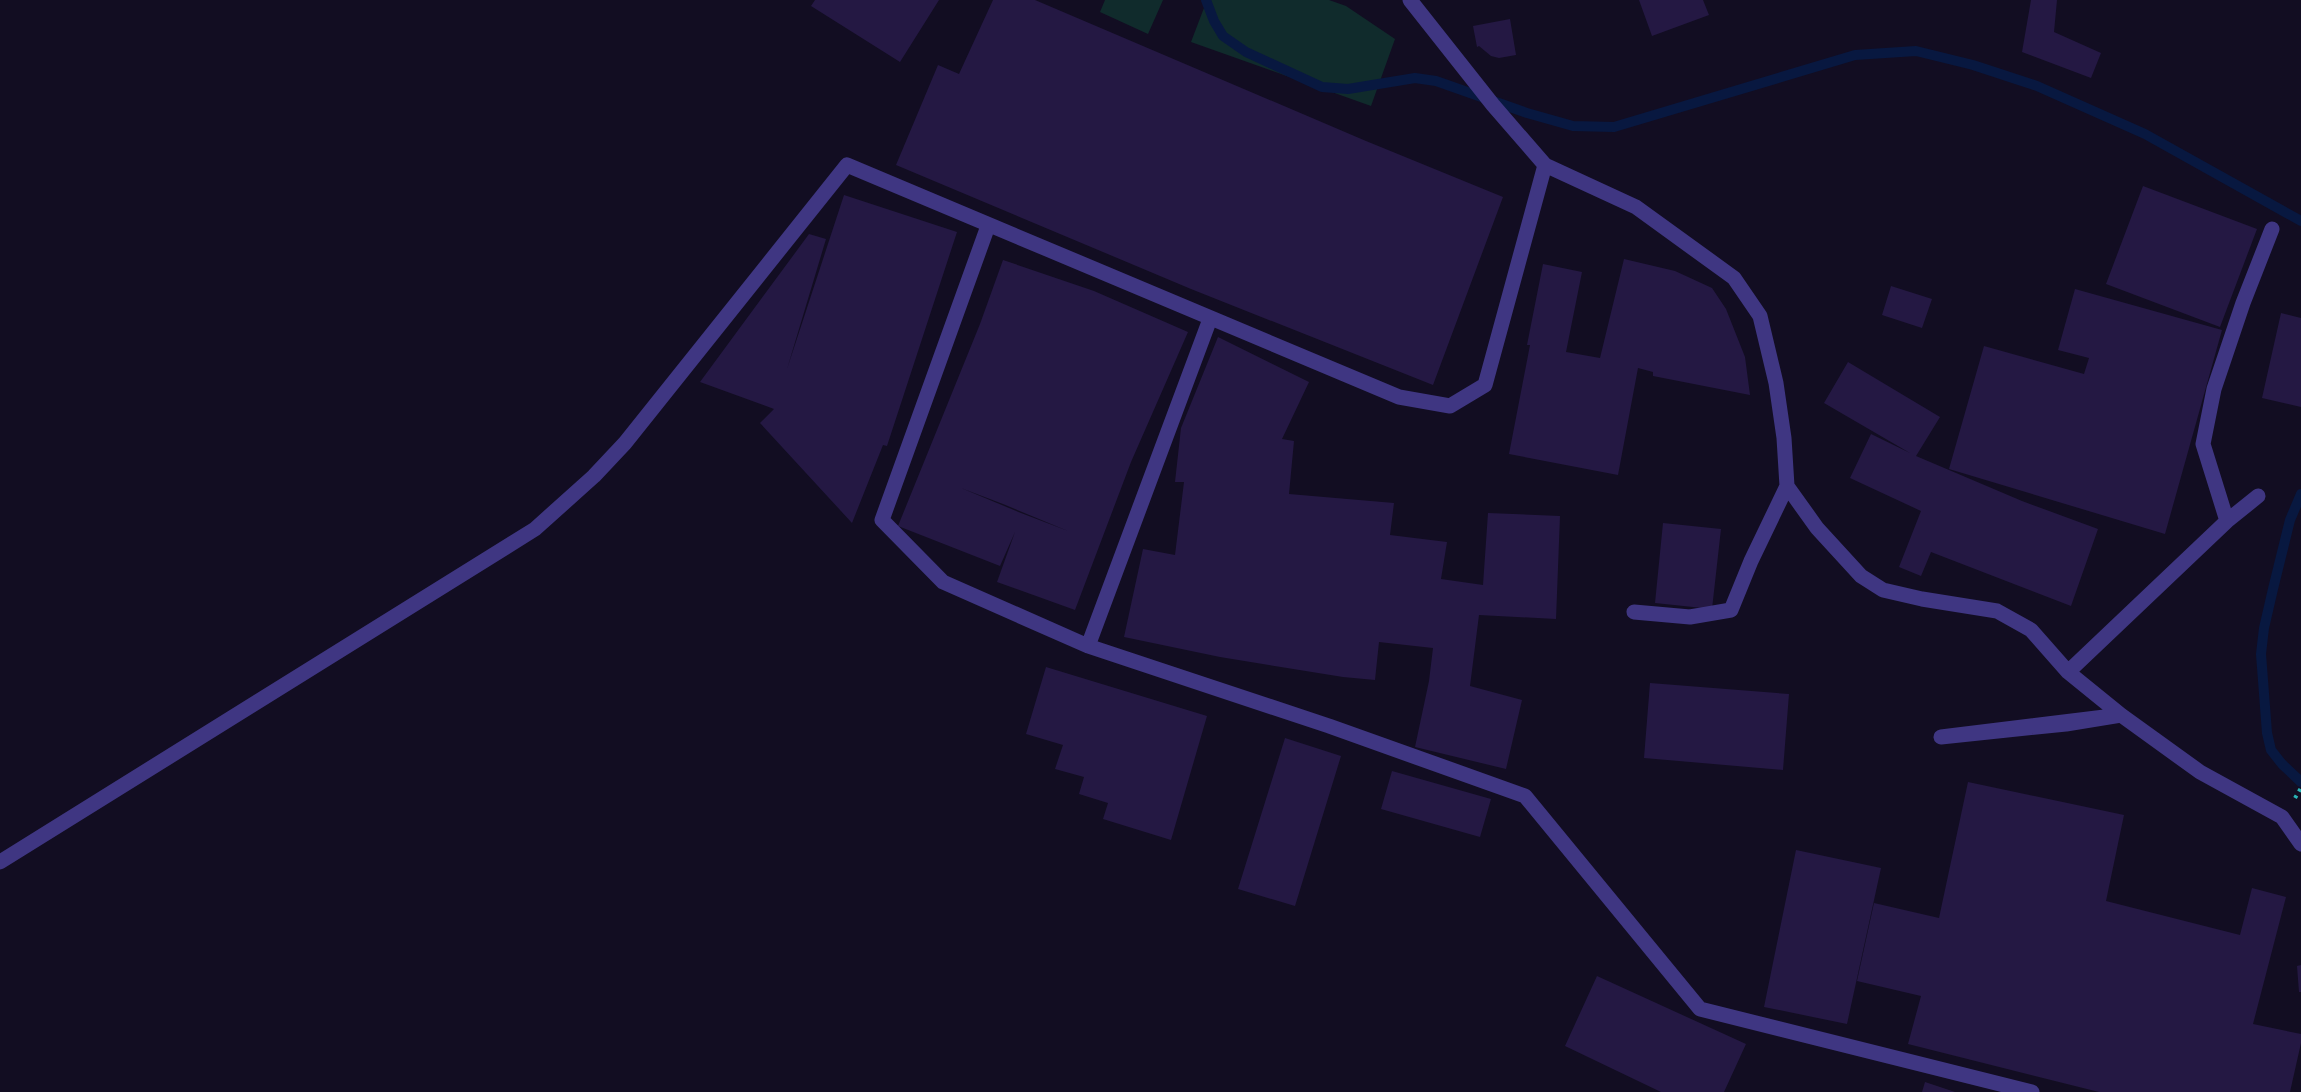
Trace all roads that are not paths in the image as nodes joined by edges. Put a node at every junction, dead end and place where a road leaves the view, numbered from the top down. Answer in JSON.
{"nodes":[{"id":1,"x":1410,"y":0,"type":"edge"},
{"id":2,"x":1545,"y":165,"type":"junction"},
{"id":3,"x":988,"y":226,"type":"junction"},
{"id":4,"x":2272,"y":229,"type":"dead end"},
{"id":5,"x":1210,"y":319,"type":"junction"},
{"id":6,"x":1787,"y":486,"type":"junction"},
{"id":7,"x":2258,"y":496,"type":"dead end"},
{"id":8,"x":2227,"y":521,"type":"junction"},
{"id":9,"x":1634,"y":612,"type":"dead end"},
{"id":10,"x":1088,"y":646,"type":"junction"},
{"id":11,"x":2068,"y":672,"type":"junction"},
{"id":12,"x":2121,"y":715,"type":"junction"},
{"id":13,"x":2301,"y":844,"type":"edge"},
{"id":14,"x":0,"y":862,"type":"edge"},
{"id":15,"x":2032,"y":1092,"type":"edge"}],
"edges":[{"from":1,"to":2,"type":"street"},
{"from":2,"to":5,"type":"street"},
{"from":2,"to":6,"type":"street"},
{"from":3,"to":5,"type":"street"},
{"from":3,"to":10,"type":"street"},
{"from":3,"to":14,"type":"street"},
{"from":4,"to":8,"type":"street"},
{"from":5,"to":10,"type":"street"},
{"from":6,"to":9,"type":"street"},
{"from":6,"to":11,"type":"street"},
{"from":7,"to":8,"type":"street"},
{"from":8,"to":11,"type":"street"},
{"from":10,"to":15,"type":"street"},
{"from":11,"to":12,"type":"street"},
{"from":12,"to":12,"type":"street"},
{"from":12,"to":13,"type":"street"}]}
